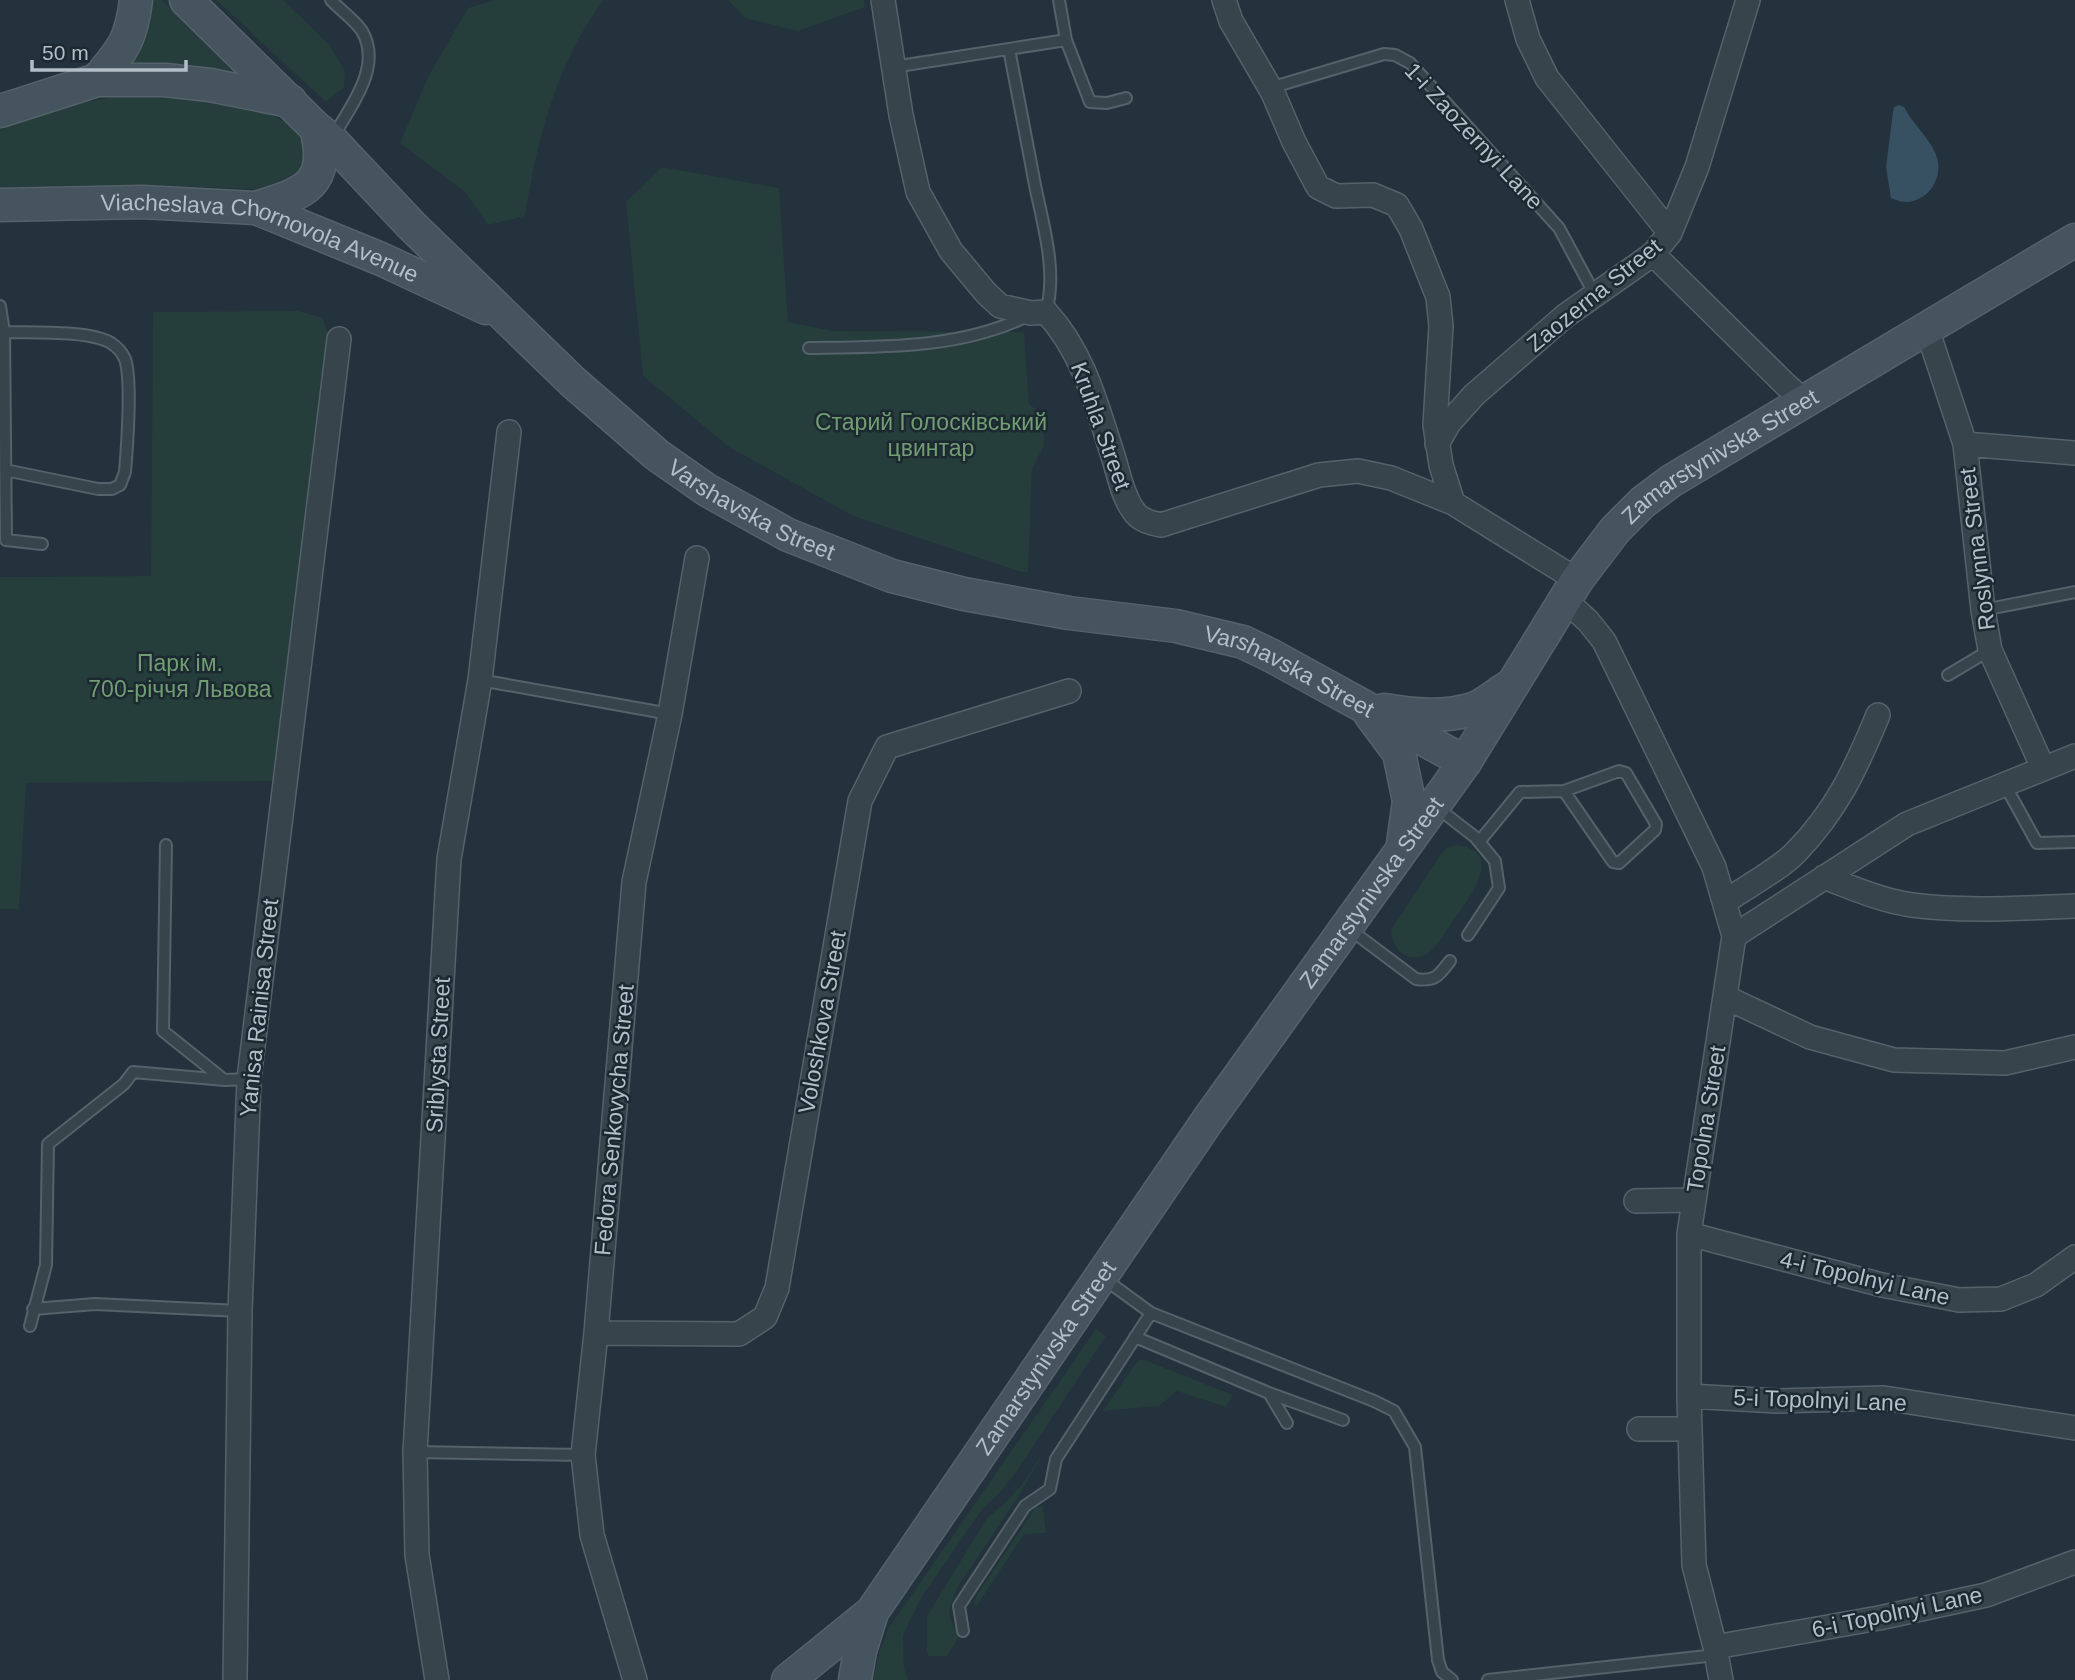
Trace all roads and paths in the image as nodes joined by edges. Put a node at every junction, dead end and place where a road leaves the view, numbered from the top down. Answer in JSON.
{"nodes":[{"id":1,"x":136,"y":0,"type":"edge"},
{"id":2,"x":186,"y":0,"type":"edge"},
{"id":3,"x":331,"y":0,"type":"edge"},
{"id":4,"x":883,"y":0,"type":"edge"},
{"id":5,"x":1059,"y":0,"type":"edge"},
{"id":6,"x":1224,"y":0,"type":"edge"},
{"id":7,"x":1517,"y":0,"type":"edge"},
{"id":8,"x":1748,"y":0,"type":"edge"},
{"id":9,"x":1066,"y":40,"type":"junction"},
{"id":10,"x":1009,"y":49,"type":"junction"},
{"id":11,"x":893,"y":66,"type":"junction"},
{"id":12,"x":97,"y":80,"type":"junction"},
{"id":13,"x":1270,"y":88,"type":"junction"},
{"id":14,"x":1126,"y":98,"type":"dead end"},
{"id":15,"x":290,"y":101,"type":"junction"},
{"id":16,"x":0,"y":111,"type":"edge"},
{"id":17,"x":324,"y":134,"type":"junction"},
{"id":18,"x":0,"y":205,"type":"edge"},
{"id":19,"x":256,"y":208,"type":"junction"},
{"id":20,"x":1670,"y":233,"type":"junction"},
{"id":21,"x":2075,"y":240,"type":"edge"},
{"id":22,"x":1653,"y":254,"type":"junction"},
{"id":23,"x":1595,"y":295,"type":"junction"},
{"id":24,"x":0,"y":306,"type":"edge"},
{"id":25,"x":1039,"y":313,"type":"junction"},
{"id":26,"x":509,"y":319,"type":"junction"},
{"id":27,"x":1932,"y":325,"type":"junction"},
{"id":28,"x":4,"y":332,"type":"junction"},
{"id":29,"x":339,"y":339,"type":"dead end"},
{"id":30,"x":809,"y":348,"type":"dead end"},
{"id":31,"x":1804,"y":401,"type":"junction"},
{"id":32,"x":509,"y":432,"type":"dead end"},
{"id":33,"x":1437,"y":444,"type":"junction"},
{"id":34,"x":1965,"y":444,"type":"junction"},
{"id":35,"x":2075,"y":453,"type":"edge"},
{"id":36,"x":5,"y":470,"type":"junction"},
{"id":37,"x":1453,"y":503,"type":"junction"},
{"id":38,"x":42,"y":544,"type":"dead end"},
{"id":39,"x":697,"y":558,"type":"dead end"},
{"id":40,"x":1571,"y":590,"type":"junction"},
{"id":41,"x":2075,"y":592,"type":"edge"},
{"id":42,"x":1983,"y":610,"type":"junction"},
{"id":43,"x":1990,"y":650,"type":"junction"},
{"id":44,"x":1948,"y":676,"type":"dead end"},
{"id":45,"x":480,"y":680,"type":"junction"},
{"id":46,"x":1511,"y":686,"type":"junction"},
{"id":47,"x":1069,"y":691,"type":"dead end"},
{"id":48,"x":1365,"y":708,"type":"junction"},
{"id":49,"x":670,"y":714,"type":"junction"},
{"id":50,"x":1878,"y":715,"type":"dead end"},
{"id":51,"x":2075,"y":756,"type":"edge"},
{"id":52,"x":1465,"y":762,"type":"junction"},
{"id":53,"x":2043,"y":768,"type":"junction"},
{"id":54,"x":2005,"y":785,"type":"junction"},
{"id":55,"x":1564,"y":791,"type":"junction"},
{"id":56,"x":1433,"y":805,"type":"junction"},
{"id":57,"x":1479,"y":842,"type":"junction"},
{"id":58,"x":2075,"y":842,"type":"edge"},
{"id":59,"x":166,"y":845,"type":"dead end"},
{"id":60,"x":1402,"y":849,"type":"junction"},
{"id":61,"x":1824,"y":877,"type":"junction"},
{"id":62,"x":1726,"y":901,"type":"junction"},
{"id":63,"x":2075,"y":906,"type":"edge"},
{"id":64,"x":1346,"y":927,"type":"junction"},
{"id":65,"x":1468,"y":935,"type":"dead end"},
{"id":66,"x":1734,"y":936,"type":"junction"},
{"id":67,"x":1450,"y":961,"type":"dead end"},
{"id":68,"x":1725,"y":997,"type":"junction"},
{"id":69,"x":2075,"y":1047,"type":"edge"},
{"id":70,"x":248,"y":1079,"type":"junction"},
{"id":71,"x":225,"y":1080,"type":"junction"},
{"id":72,"x":1693,"y":1200,"type":"junction"},
{"id":73,"x":1636,"y":1201,"type":"dead end"},
{"id":74,"x":1689,"y":1234,"type":"junction"},
{"id":75,"x":2075,"y":1257,"type":"edge"},
{"id":76,"x":1102,"y":1277,"type":"junction"},
{"id":77,"x":33,"y":1309,"type":"junction"},
{"id":78,"x":240,"y":1311,"type":"junction"},
{"id":79,"x":1151,"y":1313,"type":"junction"},
{"id":80,"x":30,"y":1326,"type":"dead end"},
{"id":81,"x":596,"y":1333,"type":"junction"},
{"id":82,"x":1135,"y":1337,"type":"junction"},
{"id":83,"x":1269,"y":1393,"type":"junction"},
{"id":84,"x":1689,"y":1396,"type":"junction"},
{"id":85,"x":1343,"y":1420,"type":"dead end"},
{"id":86,"x":1287,"y":1423,"type":"dead end"},
{"id":87,"x":2075,"y":1428,"type":"edge"},
{"id":88,"x":1639,"y":1429,"type":"dead end"},
{"id":89,"x":1690,"y":1429,"type":"junction"},
{"id":90,"x":415,"y":1452,"type":"junction"},
{"id":91,"x":583,"y":1455,"type":"junction"},
{"id":92,"x":2075,"y":1562,"type":"edge"},
{"id":93,"x":872,"y":1612,"type":"junction"},
{"id":94,"x":963,"y":1631,"type":"dead end"},
{"id":95,"x":1716,"y":1651,"type":"junction"},
{"id":96,"x":1595,"y":1675,"type":"edge"},
{"id":97,"x":235,"y":1680,"type":"edge"},
{"id":98,"x":437,"y":1680,"type":"edge"},
{"id":99,"x":635,"y":1680,"type":"edge"},
{"id":100,"x":788,"y":1680,"type":"edge"},
{"id":101,"x":855,"y":1680,"type":"edge"},
{"id":102,"x":1452,"y":1680,"type":"edge"},
{"id":103,"x":1488,"y":1680,"type":"edge"},
{"id":104,"x":1721,"y":1680,"type":"edge"}],
"edges":[{"from":1,"to":12,"type":"main road"},
{"from":2,"to":15,"type":"main road","name":"Varshavska Street"},
{"from":3,"to":17,"type":"lane"},
{"from":4,"to":11,"type":"street"},
{"from":5,"to":9,"type":"lane"},
{"from":6,"to":13,"type":"street"},
{"from":7,"to":20,"type":"street"},
{"from":8,"to":20,"type":"street","name":"Zaozerna Street"},
{"from":9,"to":10,"type":"lane"},
{"from":9,"to":14,"type":"lane"},
{"from":10,"to":11,"type":"lane"},
{"from":10,"to":25,"type":"lane"},
{"from":11,"to":25,"type":"street"},
{"from":12,"to":15,"type":"main road"},
{"from":12,"to":16,"type":"main road"},
{"from":13,"to":23,"type":"lane","name":"1-i Zaozernyi Lane"},
{"from":13,"to":33,"type":"street"},
{"from":15,"to":17,"type":"main road","name":"Varshavska Street"},
{"from":17,"to":19,"type":"main road"},
{"from":17,"to":26,"type":"main road","name":"Varshavska Street"},
{"from":18,"to":19,"type":"main road","name":"Viacheslava Chornovola Avenue"},
{"from":19,"to":26,"type":"main road","name":"Viacheslava Chornovola Avenue"},
{"from":20,"to":22,"type":"street","name":"Zaozerna Street"},
{"from":21,"to":27,"type":"main road","name":"Zamarstynivska Street"},
{"from":22,"to":23,"type":"street","name":"Zaozerna Street"},
{"from":22,"to":31,"type":"street"},
{"from":23,"to":33,"type":"street","name":"Zaozerna Street"},
{"from":24,"to":28,"type":"lane"},
{"from":25,"to":30,"type":"lane"},
{"from":25,"to":37,"type":"street","name":"Kruhla Street"},
{"from":26,"to":48,"type":"main road","name":"Varshavska Street"},
{"from":27,"to":31,"type":"main road","name":"Zamarstynivska Street"},
{"from":27,"to":34,"type":"street","name":"Roslynna Street"},
{"from":28,"to":36,"type":"lane"},
{"from":28,"to":36,"type":"lane"},
{"from":29,"to":70,"type":"street","name":"Yanisa Rainisa Street"},
{"from":31,"to":40,"type":"main road","name":"Zamarstynivska Street"},
{"from":32,"to":45,"type":"street","name":"Sriblysta Street"},
{"from":33,"to":37,"type":"street"},
{"from":34,"to":35,"type":"street"},
{"from":34,"to":42,"type":"street","name":"Roslynna Street"},
{"from":36,"to":38,"type":"lane"},
{"from":37,"to":40,"type":"street","name":"Kruhla Street"},
{"from":39,"to":49,"type":"street","name":"Fedora Senkovycha Street"},
{"from":40,"to":46,"type":"main road","name":"Zamarstynivska Street"},
{"from":40,"to":62,"type":"street","name":"Topolna Street"},
{"from":41,"to":42,"type":"lane"},
{"from":42,"to":43,"type":"street","name":"Roslynna Street"},
{"from":43,"to":44,"type":"lane"},
{"from":43,"to":53,"type":"street","name":"Roslynna Street"},
{"from":45,"to":49,"type":"lane"},
{"from":45,"to":90,"type":"street","name":"Sriblysta Street"},
{"from":46,"to":48,"type":"main road"},
{"from":46,"to":52,"type":"main road","name":"Zamarstynivska Street"},
{"from":47,"to":81,"type":"street","name":"Voloshkova Street"},
{"from":48,"to":52,"type":"main road","name":"Varshavska Street"},
{"from":48,"to":60,"type":"main road"},
{"from":49,"to":81,"type":"street","name":"Fedora Senkovycha Street"},
{"from":50,"to":62,"type":"street"},
{"from":51,"to":53,"type":"street"},
{"from":52,"to":56,"type":"main road","name":"Zamarstynivska Street"},
{"from":53,"to":54,"type":"street"},
{"from":54,"to":58,"type":"lane"},
{"from":54,"to":61,"type":"street"},
{"from":55,"to":55,"type":"lane"},
{"from":55,"to":57,"type":"lane"},
{"from":56,"to":57,"type":"lane"},
{"from":56,"to":60,"type":"main road","name":"Zamarstynivska Street"},
{"from":57,"to":65,"type":"lane"},
{"from":59,"to":71,"type":"lane"},
{"from":60,"to":64,"type":"main road","name":"Zamarstynivska Street"},
{"from":61,"to":63,"type":"street"},
{"from":61,"to":66,"type":"street"},
{"from":62,"to":66,"type":"street","name":"Topolna Street"},
{"from":64,"to":67,"type":"lane"},
{"from":64,"to":76,"type":"main road","name":"Zamarstynivska Street"},
{"from":66,"to":68,"type":"street","name":"Topolna Street"},
{"from":68,"to":69,"type":"street"},
{"from":68,"to":72,"type":"street","name":"Topolna Street"},
{"from":70,"to":71,"type":"lane"},
{"from":70,"to":78,"type":"street","name":"Yanisa Rainisa Street"},
{"from":71,"to":77,"type":"lane"},
{"from":72,"to":73,"type":"street"},
{"from":72,"to":74,"type":"street","name":"Topolna Street"},
{"from":74,"to":75,"type":"street","name":"4-i Topolnyi Lane"},
{"from":74,"to":84,"type":"street","name":"Topolna Street"},
{"from":76,"to":79,"type":"lane"},
{"from":76,"to":93,"type":"main road","name":"Zamarstynivska Street"},
{"from":77,"to":78,"type":"lane"},
{"from":77,"to":80,"type":"lane"},
{"from":78,"to":97,"type":"street","name":"Yanisa Rainisa Street"},
{"from":79,"to":82,"type":"lane"},
{"from":79,"to":102,"type":"lane"},
{"from":81,"to":91,"type":"street","name":"Fedora Senkovycha Street"},
{"from":82,"to":83,"type":"lane"},
{"from":82,"to":94,"type":"lane"},
{"from":83,"to":85,"type":"lane"},
{"from":83,"to":86,"type":"lane"},
{"from":84,"to":87,"type":"street","name":"5-i Topolnyi Lane"},
{"from":84,"to":89,"type":"street","name":"Topolna Street"},
{"from":88,"to":89,"type":"street"},
{"from":89,"to":95,"type":"street","name":"Topolna Street"},
{"from":90,"to":91,"type":"lane"},
{"from":90,"to":98,"type":"street","name":"Sriblysta Street"},
{"from":91,"to":99,"type":"street","name":"Fedora Senkovycha Street"},
{"from":92,"to":95,"type":"street","name":"6-i Topolnyi Lane"},
{"from":93,"to":100,"type":"main road","name":"Zamarstynivska Street"},
{"from":93,"to":101,"type":"main road"},
{"from":95,"to":96,"type":"lane"},
{"from":95,"to":104,"type":"street","name":"Topolna Street"},
{"from":96,"to":103,"type":"lane"}]}
